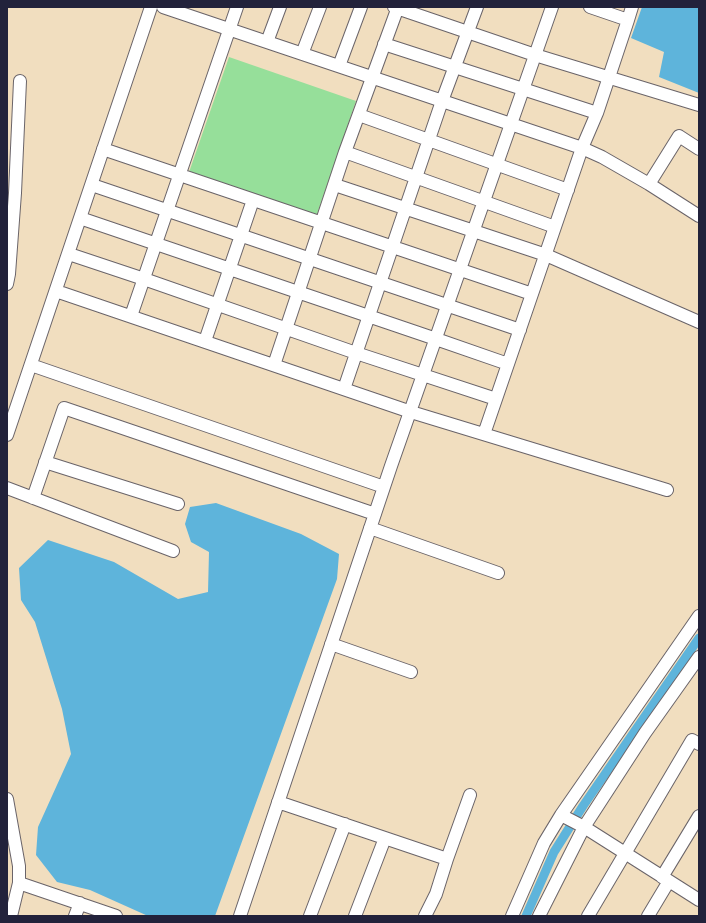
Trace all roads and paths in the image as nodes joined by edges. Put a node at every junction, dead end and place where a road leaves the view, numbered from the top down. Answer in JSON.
{"nodes":[{"id":1,"x":151,"y":7,"type":"edge"},
{"id":2,"x":163,"y":7,"type":"edge"},
{"id":3,"x":237,"y":7,"type":"edge"},
{"id":4,"x":280,"y":7,"type":"edge"},
{"id":5,"x":320,"y":7,"type":"edge"},
{"id":6,"x":361,"y":7,"type":"edge"},
{"id":7,"x":396,"y":7,"type":"edge"},
{"id":8,"x":477,"y":7,"type":"edge"},
{"id":9,"x":552,"y":7,"type":"edge"},
{"id":10,"x":590,"y":7,"type":"edge"},
{"id":11,"x":632,"y":7,"type":"edge"},
{"id":12,"x":628,"y":20,"type":"junction"},
{"id":13,"x":230,"y":29,"type":"junction"},
{"id":14,"x":468,"y":33,"type":"junction"},
{"id":15,"x":267,"y":42,"type":"junction"},
{"id":16,"x":384,"y":44,"type":"junction"},
{"id":17,"x":302,"y":54,"type":"junction"},
{"id":18,"x":535,"y":55,"type":"junction"},
{"id":19,"x":338,"y":66,"type":"junction"},
{"id":20,"x":455,"y":67,"type":"junction"},
{"id":21,"x":372,"y":77,"type":"junction"},
{"id":22,"x":609,"y":78,"type":"junction"},
{"id":23,"x":20,"y":81,"type":"dead end"},
{"id":24,"x":523,"y":90,"type":"junction"},
{"id":25,"x":442,"y":101,"type":"junction"},
{"id":26,"x":699,"y":105,"type":"edge"},
{"id":27,"x":597,"y":113,"type":"junction"},
{"id":28,"x":359,"y":115,"type":"junction"},
{"id":29,"x":511,"y":124,"type":"junction"},
{"id":30,"x":428,"y":141,"type":"junction"},
{"id":31,"x":582,"y":148,"type":"junction"},
{"id":32,"x":103,"y":149,"type":"junction"},
{"id":33,"x":699,"y":149,"type":"edge"},
{"id":34,"x":346,"y":152,"type":"junction"},
{"id":35,"x":497,"y":165,"type":"junction"},
{"id":36,"x":180,"y":175,"type":"junction"},
{"id":37,"x":416,"y":177,"type":"junction"},
{"id":38,"x":649,"y":184,"type":"junction"},
{"id":39,"x":92,"y":185,"type":"junction"},
{"id":40,"x":335,"y":186,"type":"junction"},
{"id":41,"x":568,"y":190,"type":"junction"},
{"id":42,"x":253,"y":200,"type":"junction"},
{"id":43,"x":484,"y":202,"type":"junction"},
{"id":44,"x":405,"y":209,"type":"junction"},
{"id":45,"x":167,"y":210,"type":"junction"},
{"id":46,"x":699,"y":216,"type":"edge"},
{"id":47,"x":80,"y":218,"type":"junction"},
{"id":48,"x":322,"y":223,"type":"junction"},
{"id":49,"x":555,"y":227,"type":"junction"},
{"id":50,"x":474,"y":231,"type":"junction"},
{"id":51,"x":240,"y":235,"type":"junction"},
{"id":52,"x":156,"y":244,"type":"junction"},
{"id":53,"x":392,"y":247,"type":"junction"},
{"id":54,"x":69,"y":254,"type":"junction"},
{"id":55,"x":546,"y":255,"type":"junction"},
{"id":56,"x":310,"y":259,"type":"junction"},
{"id":57,"x":229,"y":269,"type":"junction"},
{"id":58,"x":461,"y":270,"type":"junction"},
{"id":59,"x":144,"y":279,"type":"junction"},
{"id":60,"x":380,"y":283,"type":"junction"},
{"id":61,"x":7,"y":284,"type":"edge"},
{"id":62,"x":56,"y":291,"type":"junction"},
{"id":63,"x":299,"y":292,"type":"junction"},
{"id":64,"x":532,"y":294,"type":"junction"},
{"id":65,"x":217,"y":304,"type":"junction"},
{"id":66,"x":448,"y":306,"type":"junction"},
{"id":67,"x":131,"y":316,"type":"junction"},
{"id":68,"x":369,"y":316,"type":"junction"},
{"id":69,"x":699,"y":322,"type":"edge"},
{"id":70,"x":286,"y":329,"type":"junction"},
{"id":71,"x":520,"y":330,"type":"junction"},
{"id":72,"x":436,"y":339,"type":"junction"},
{"id":73,"x":205,"y":341,"type":"junction"},
{"id":74,"x":356,"y":353,"type":"junction"},
{"id":75,"x":508,"y":364,"type":"junction"},
{"id":76,"x":31,"y":365,"type":"junction"},
{"id":77,"x":274,"y":365,"type":"junction"},
{"id":78,"x":423,"y":376,"type":"junction"},
{"id":79,"x":344,"y":389,"type":"junction"},
{"id":80,"x":496,"y":399,"type":"junction"},
{"id":81,"x":411,"y":412,"type":"junction"},
{"id":82,"x":7,"y":434,"type":"edge"},
{"id":83,"x":484,"y":434,"type":"junction"},
{"id":84,"x":45,"y":462,"type":"junction"},
{"id":85,"x":384,"y":487,"type":"junction"},
{"id":86,"x":7,"y":488,"type":"edge"},
{"id":87,"x":667,"y":490,"type":"dead end"},
{"id":88,"x":33,"y":498,"type":"junction"},
{"id":89,"x":178,"y":504,"type":"dead end"},
{"id":90,"x":375,"y":514,"type":"junction"},
{"id":91,"x":370,"y":528,"type":"junction"},
{"id":92,"x":173,"y":551,"type":"dead end"},
{"id":93,"x":498,"y":573,"type":"dead end"},
{"id":94,"x":699,"y":616,"type":"edge"},
{"id":95,"x":332,"y":644,"type":"junction"},
{"id":96,"x":699,"y":657,"type":"edge"},
{"id":97,"x":411,"y":672,"type":"dead end"},
{"id":98,"x":699,"y":744,"type":"edge"},
{"id":99,"x":470,"y":794,"type":"dead end"},
{"id":100,"x":7,"y":798,"type":"edge"},
{"id":101,"x":278,"y":802,"type":"junction"},
{"id":102,"x":563,"y":816,"type":"junction"},
{"id":103,"x":699,"y":816,"type":"edge"},
{"id":104,"x":345,"y":824,"type":"junction"},
{"id":105,"x":581,"y":825,"type":"junction"},
{"id":106,"x":385,"y":838,"type":"junction"},
{"id":107,"x":626,"y":853,"type":"junction"},
{"id":108,"x":447,"y":859,"type":"junction"},
{"id":109,"x":666,"y":879,"type":"junction"},
{"id":110,"x":19,"y":883,"type":"junction"},
{"id":111,"x":699,"y":900,"type":"edge"},
{"id":112,"x":80,"y":903,"type":"junction"},
{"id":113,"x":11,"y":916,"type":"edge"},
{"id":114,"x":75,"y":916,"type":"edge"},
{"id":115,"x":113,"y":916,"type":"edge"},
{"id":116,"x":240,"y":916,"type":"edge"},
{"id":117,"x":310,"y":916,"type":"edge"},
{"id":118,"x":355,"y":916,"type":"edge"},
{"id":119,"x":425,"y":916,"type":"edge"},
{"id":120,"x":512,"y":916,"type":"edge"},
{"id":121,"x":539,"y":916,"type":"edge"},
{"id":122,"x":588,"y":916,"type":"edge"},
{"id":123,"x":648,"y":916,"type":"edge"}],
"edges":[{"from":1,"to":32,"type":"street"},
{"from":2,"to":13,"type":"street"},
{"from":3,"to":13,"type":"street"},
{"from":4,"to":15,"type":"street"},
{"from":5,"to":17,"type":"street"},
{"from":6,"to":19,"type":"street"},
{"from":7,"to":14,"type":"street"},
{"from":7,"to":16,"type":"street"},
{"from":8,"to":14,"type":"street"},
{"from":9,"to":18,"type":"street"},
{"from":10,"to":12,"type":"street"},
{"from":11,"to":12,"type":"street"},
{"from":12,"to":22,"type":"street"},
{"from":13,"to":15,"type":"street"},
{"from":13,"to":36,"type":"street"},
{"from":14,"to":18,"type":"street"},
{"from":14,"to":20,"type":"street"},
{"from":15,"to":17,"type":"street"},
{"from":16,"to":20,"type":"street"},
{"from":16,"to":21,"type":"street"},
{"from":17,"to":19,"type":"street"},
{"from":18,"to":22,"type":"street"},
{"from":18,"to":24,"type":"street"},
{"from":19,"to":21,"type":"street"},
{"from":20,"to":24,"type":"street"},
{"from":20,"to":25,"type":"street"},
{"from":21,"to":25,"type":"street"},
{"from":21,"to":28,"type":"street"},
{"from":22,"to":26,"type":"street"},
{"from":22,"to":27,"type":"street"},
{"from":23,"to":61,"type":"street"},
{"from":24,"to":27,"type":"street"},
{"from":24,"to":29,"type":"street"},
{"from":25,"to":29,"type":"street"},
{"from":25,"to":30,"type":"street"},
{"from":27,"to":31,"type":"street"},
{"from":28,"to":30,"type":"street"},
{"from":28,"to":34,"type":"street"},
{"from":29,"to":31,"type":"street"},
{"from":29,"to":35,"type":"street"},
{"from":30,"to":35,"type":"street"},
{"from":30,"to":37,"type":"street"},
{"from":31,"to":38,"type":"street"},
{"from":31,"to":41,"type":"street"},
{"from":32,"to":36,"type":"street"},
{"from":32,"to":39,"type":"street"},
{"from":33,"to":38,"type":"street"},
{"from":34,"to":37,"type":"street"},
{"from":34,"to":40,"type":"street"},
{"from":35,"to":41,"type":"street"},
{"from":35,"to":43,"type":"street"},
{"from":36,"to":42,"type":"street"},
{"from":36,"to":45,"type":"street"},
{"from":37,"to":43,"type":"street"},
{"from":37,"to":44,"type":"street"},
{"from":38,"to":46,"type":"street"},
{"from":39,"to":45,"type":"street"},
{"from":39,"to":47,"type":"street"},
{"from":40,"to":44,"type":"street"},
{"from":40,"to":48,"type":"street"},
{"from":41,"to":49,"type":"street"},
{"from":42,"to":48,"type":"street"},
{"from":42,"to":51,"type":"street"},
{"from":43,"to":49,"type":"street"},
{"from":43,"to":50,"type":"street"},
{"from":44,"to":50,"type":"street"},
{"from":44,"to":53,"type":"street"},
{"from":45,"to":51,"type":"street"},
{"from":45,"to":52,"type":"street"},
{"from":47,"to":52,"type":"street"},
{"from":47,"to":54,"type":"street"},
{"from":48,"to":53,"type":"street"},
{"from":48,"to":56,"type":"street"},
{"from":49,"to":55,"type":"street"},
{"from":50,"to":55,"type":"street"},
{"from":50,"to":58,"type":"street"},
{"from":51,"to":56,"type":"street"},
{"from":51,"to":57,"type":"street"},
{"from":52,"to":57,"type":"street"},
{"from":52,"to":59,"type":"street"},
{"from":53,"to":58,"type":"street"},
{"from":53,"to":60,"type":"street"},
{"from":54,"to":59,"type":"street"},
{"from":54,"to":62,"type":"street"},
{"from":55,"to":64,"type":"street"},
{"from":55,"to":69,"type":"street"},
{"from":56,"to":60,"type":"street"},
{"from":56,"to":63,"type":"street"},
{"from":57,"to":63,"type":"street"},
{"from":57,"to":65,"type":"street"},
{"from":58,"to":64,"type":"street"},
{"from":58,"to":66,"type":"street"},
{"from":59,"to":65,"type":"street"},
{"from":59,"to":67,"type":"street"},
{"from":60,"to":66,"type":"street"},
{"from":60,"to":68,"type":"street"},
{"from":62,"to":67,"type":"street"},
{"from":62,"to":76,"type":"street"},
{"from":63,"to":68,"type":"street"},
{"from":63,"to":70,"type":"street"},
{"from":64,"to":71,"type":"street"},
{"from":65,"to":70,"type":"street"},
{"from":65,"to":73,"type":"street"},
{"from":66,"to":71,"type":"street"},
{"from":66,"to":72,"type":"street"},
{"from":67,"to":73,"type":"street"},
{"from":68,"to":72,"type":"street"},
{"from":68,"to":74,"type":"street"},
{"from":70,"to":74,"type":"street"},
{"from":70,"to":77,"type":"street"},
{"from":71,"to":75,"type":"street"},
{"from":72,"to":75,"type":"street"},
{"from":72,"to":78,"type":"street"},
{"from":73,"to":77,"type":"street"},
{"from":74,"to":78,"type":"street"},
{"from":74,"to":79,"type":"street"},
{"from":75,"to":80,"type":"street"},
{"from":76,"to":82,"type":"street"},
{"from":76,"to":85,"type":"street"},
{"from":77,"to":79,"type":"street"},
{"from":78,"to":80,"type":"street"},
{"from":78,"to":81,"type":"street"},
{"from":79,"to":81,"type":"street"},
{"from":80,"to":83,"type":"street"},
{"from":81,"to":83,"type":"street"},
{"from":81,"to":85,"type":"street"},
{"from":83,"to":87,"type":"street"},
{"from":84,"to":88,"type":"street"},
{"from":84,"to":89,"type":"street"},
{"from":84,"to":90,"type":"street"},
{"from":85,"to":90,"type":"street"},
{"from":86,"to":88,"type":"street"},
{"from":88,"to":92,"type":"street"},
{"from":90,"to":91,"type":"street"},
{"from":91,"to":93,"type":"street"},
{"from":91,"to":95,"type":"street"},
{"from":94,"to":102,"type":"street"},
{"from":95,"to":97,"type":"street"},
{"from":95,"to":101,"type":"street"},
{"from":96,"to":105,"type":"street"},
{"from":98,"to":107,"type":"street"},
{"from":99,"to":108,"type":"street"},
{"from":100,"to":110,"type":"street"},
{"from":101,"to":104,"type":"street"},
{"from":101,"to":116,"type":"street"},
{"from":102,"to":105,"type":"street"},
{"from":102,"to":120,"type":"street"},
{"from":103,"to":109,"type":"street"},
{"from":104,"to":106,"type":"street"},
{"from":104,"to":117,"type":"street"},
{"from":105,"to":107,"type":"street"},
{"from":105,"to":121,"type":"street"},
{"from":106,"to":108,"type":"street"},
{"from":106,"to":118,"type":"street"},
{"from":107,"to":109,"type":"street"},
{"from":107,"to":122,"type":"street"},
{"from":108,"to":119,"type":"street"},
{"from":109,"to":111,"type":"street"},
{"from":109,"to":123,"type":"street"},
{"from":110,"to":112,"type":"street"},
{"from":110,"to":113,"type":"street"},
{"from":112,"to":114,"type":"street"},
{"from":112,"to":115,"type":"street"}]}
